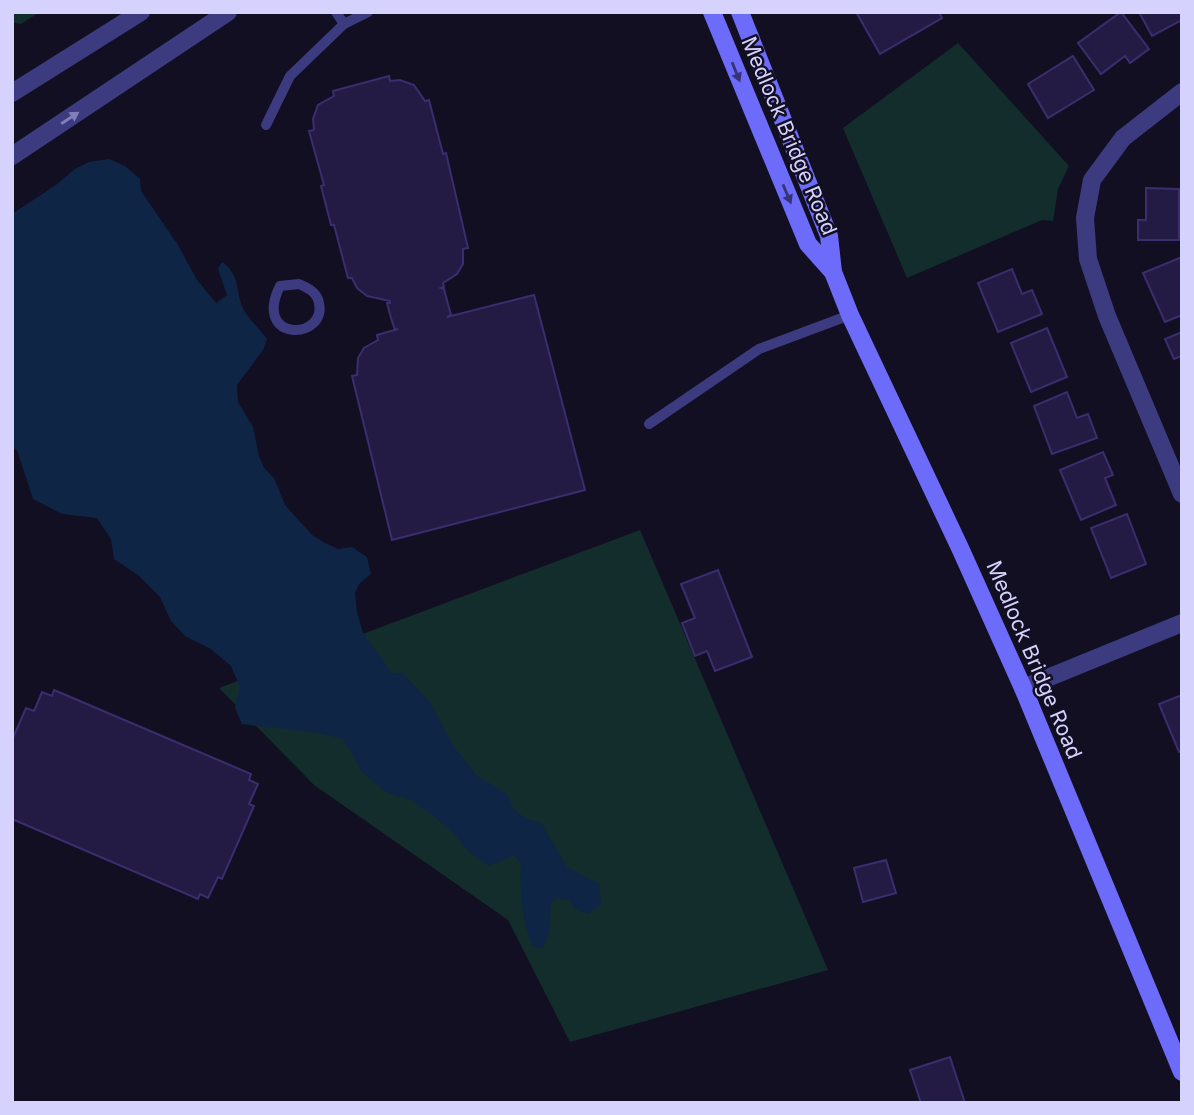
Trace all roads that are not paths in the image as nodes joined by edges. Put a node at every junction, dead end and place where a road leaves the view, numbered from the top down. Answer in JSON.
{"nodes":[{"id":1,"x":141,"y":12,"type":"edge"},
{"id":2,"x":228,"y":12,"type":"edge"},
{"id":3,"x":336,"y":12,"type":"edge"},
{"id":4,"x":368,"y":12,"type":"edge"},
{"id":5,"x":712,"y":12,"type":"edge"},
{"id":6,"x":740,"y":12,"type":"edge"},
{"id":7,"x":344,"y":24,"type":"junction"},
{"id":8,"x":1182,"y":92,"type":"edge"},
{"id":9,"x":12,"y":93,"type":"edge"},
{"id":10,"x":266,"y":125,"type":"dead end"},
{"id":11,"x":12,"y":156,"type":"edge"},
{"id":12,"x":833,"y":272,"type":"junction"},
{"id":13,"x":850,"y":315,"type":"junction"},
{"id":14,"x":310,"y":326,"type":"joint"},
{"id":15,"x":649,"y":424,"type":"dead end"},
{"id":16,"x":1182,"y":494,"type":"edge"},
{"id":17,"x":1182,"y":623,"type":"edge"},
{"id":18,"x":1023,"y":688,"type":"junction"},
{"id":19,"x":1182,"y":1072,"type":"edge"}],
"edges":[{"from":1,"to":9,"type":"street"},
{"from":11,"to":2,"type":"street","one_way":true},
{"from":3,"to":7,"type":"lane"},
{"from":4,"to":7,"type":"lane"},
{"from":5,"to":12,"type":"main road","name":"Medlock Bridge Road","one_way":true},
{"from":6,"to":12,"type":"main road","name":"Medlock Bridge Road"},
{"from":7,"to":10,"type":"lane"},
{"from":8,"to":16,"type":"street"},
{"from":12,"to":13,"type":"main road","name":"Medlock Bridge Road"},
{"from":13,"to":15,"type":"lane"},
{"from":13,"to":18,"type":"main road","name":"Medlock Bridge Road"},
{"from":14,"to":14,"type":"lane"},
{"from":17,"to":18,"type":"street"},
{"from":18,"to":19,"type":"main road","name":"Medlock Bridge Road"}]}
